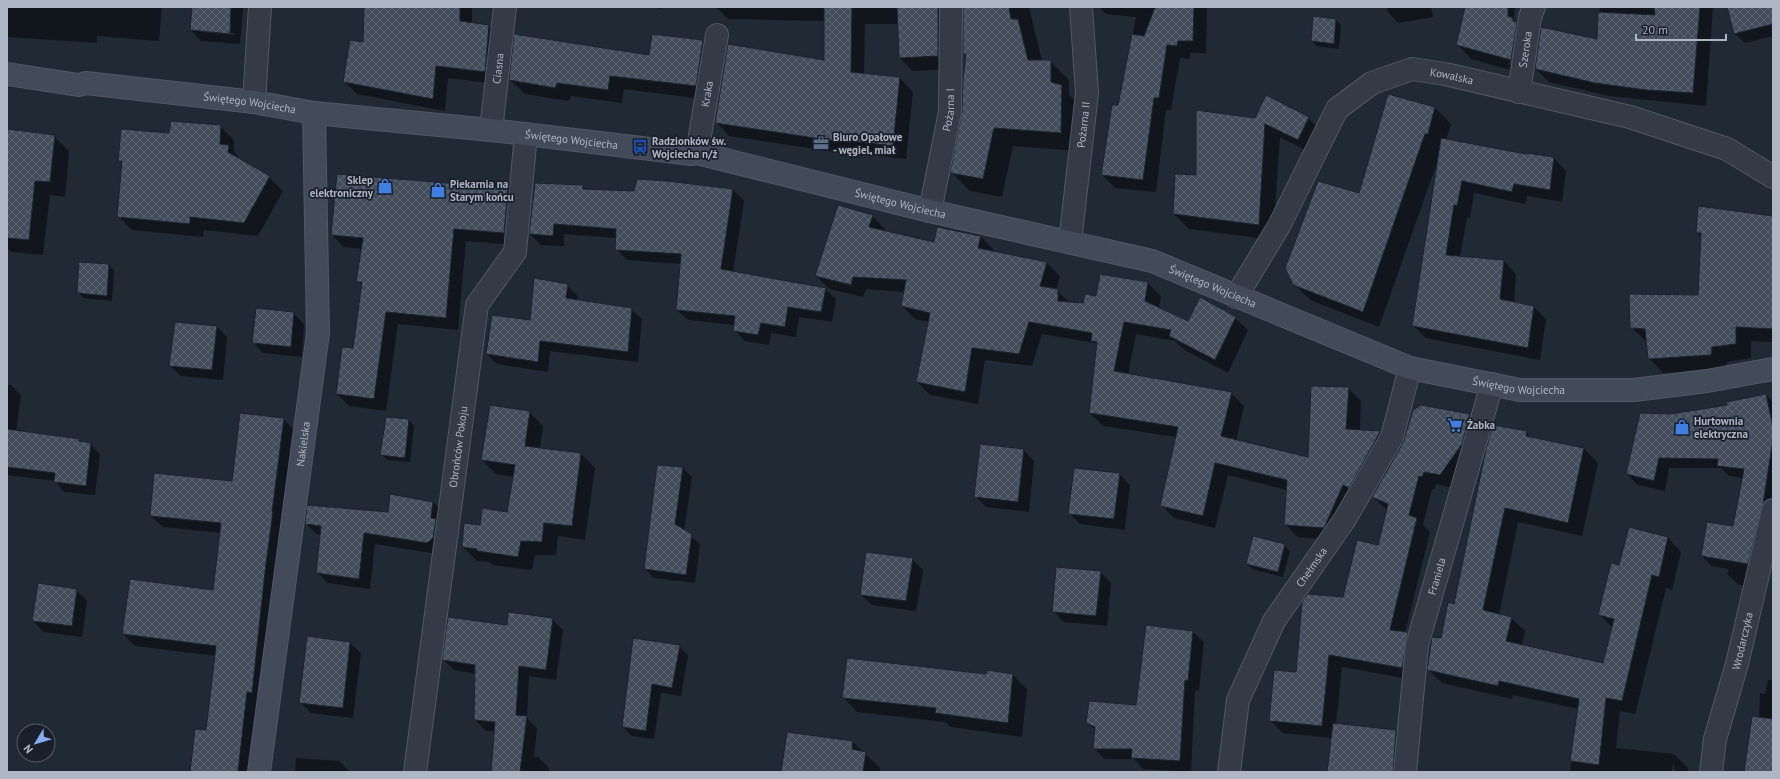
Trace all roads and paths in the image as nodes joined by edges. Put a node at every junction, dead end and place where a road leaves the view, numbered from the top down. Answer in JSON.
{"nodes":[{"id":1,"x":260,"y":7,"type":"edge"},
{"id":2,"x":505,"y":7,"type":"edge"},
{"id":3,"x":951,"y":7,"type":"edge"},
{"id":4,"x":1081,"y":7,"type":"edge"},
{"id":5,"x":1534,"y":7,"type":"edge"},
{"id":6,"x":717,"y":35,"type":"dead end"},
{"id":7,"x":7,"y":74,"type":"edge"},
{"id":8,"x":1519,"y":92,"type":"junction"},
{"id":9,"x":254,"y":102,"type":"junction"},
{"id":10,"x":314,"y":114,"type":"junction"},
{"id":11,"x":491,"y":130,"type":"junction"},
{"id":12,"x":526,"y":134,"type":"junction"},
{"id":13,"x":697,"y":153,"type":"junction"},
{"id":14,"x":1773,"y":177,"type":"edge"},
{"id":15,"x":930,"y":211,"type":"junction"},
{"id":16,"x":1070,"y":242,"type":"junction"},
{"id":17,"x":1236,"y":297,"type":"junction"},
{"id":18,"x":1410,"y":368,"type":"junction"},
{"id":19,"x":1773,"y":369,"type":"edge"},
{"id":20,"x":1492,"y":384,"type":"junction"},
{"id":21,"x":1773,"y":510,"type":"edge"},
{"id":22,"x":259,"y":772,"type":"edge"},
{"id":23,"x":415,"y":772,"type":"edge"},
{"id":24,"x":1229,"y":772,"type":"edge"},
{"id":25,"x":1405,"y":772,"type":"edge"},
{"id":26,"x":1711,"y":772,"type":"edge"}],
"edges":[{"from":1,"to":9,"type":"street"},
{"from":2,"to":11,"type":"street","name":"Ciasna"},
{"from":3,"to":15,"type":"street","name":"Pożarna I"},
{"from":4,"to":16,"type":"street","name":"Pożarna II"},
{"from":5,"to":8,"type":"street","name":"Szeroka"},
{"from":6,"to":13,"type":"street","name":"Kraka"},
{"from":7,"to":9,"type":"street","name":"Świętego Wojciecha"},
{"from":8,"to":14,"type":"street","name":"Kowalska"},
{"from":8,"to":17,"type":"street","name":"Kowalska"},
{"from":9,"to":10,"type":"street","name":"Świętego Wojciecha"},
{"from":10,"to":11,"type":"street","name":"Świętego Wojciecha"},
{"from":10,"to":22,"type":"street","name":"Nakielska"},
{"from":11,"to":12,"type":"street","name":"Świętego Wojciecha"},
{"from":12,"to":13,"type":"street","name":"Świętego Wojciecha"},
{"from":12,"to":23,"type":"street","name":"Obrońców Pokoju"},
{"from":13,"to":15,"type":"street","name":"Świętego Wojciecha"},
{"from":15,"to":16,"type":"street","name":"Świętego Wojciecha"},
{"from":16,"to":17,"type":"street","name":"Świętego Wojciecha"},
{"from":17,"to":18,"type":"street","name":"Świętego Wojciecha"},
{"from":18,"to":20,"type":"street","name":"Świętego Wojciecha"},
{"from":18,"to":24,"type":"street","name":"Chełmska"},
{"from":19,"to":20,"type":"street","name":"Świętego Wojciecha"},
{"from":20,"to":25,"type":"street","name":"Franiela"},
{"from":21,"to":26,"type":"street","name":"Wrodarczyka"}]}
